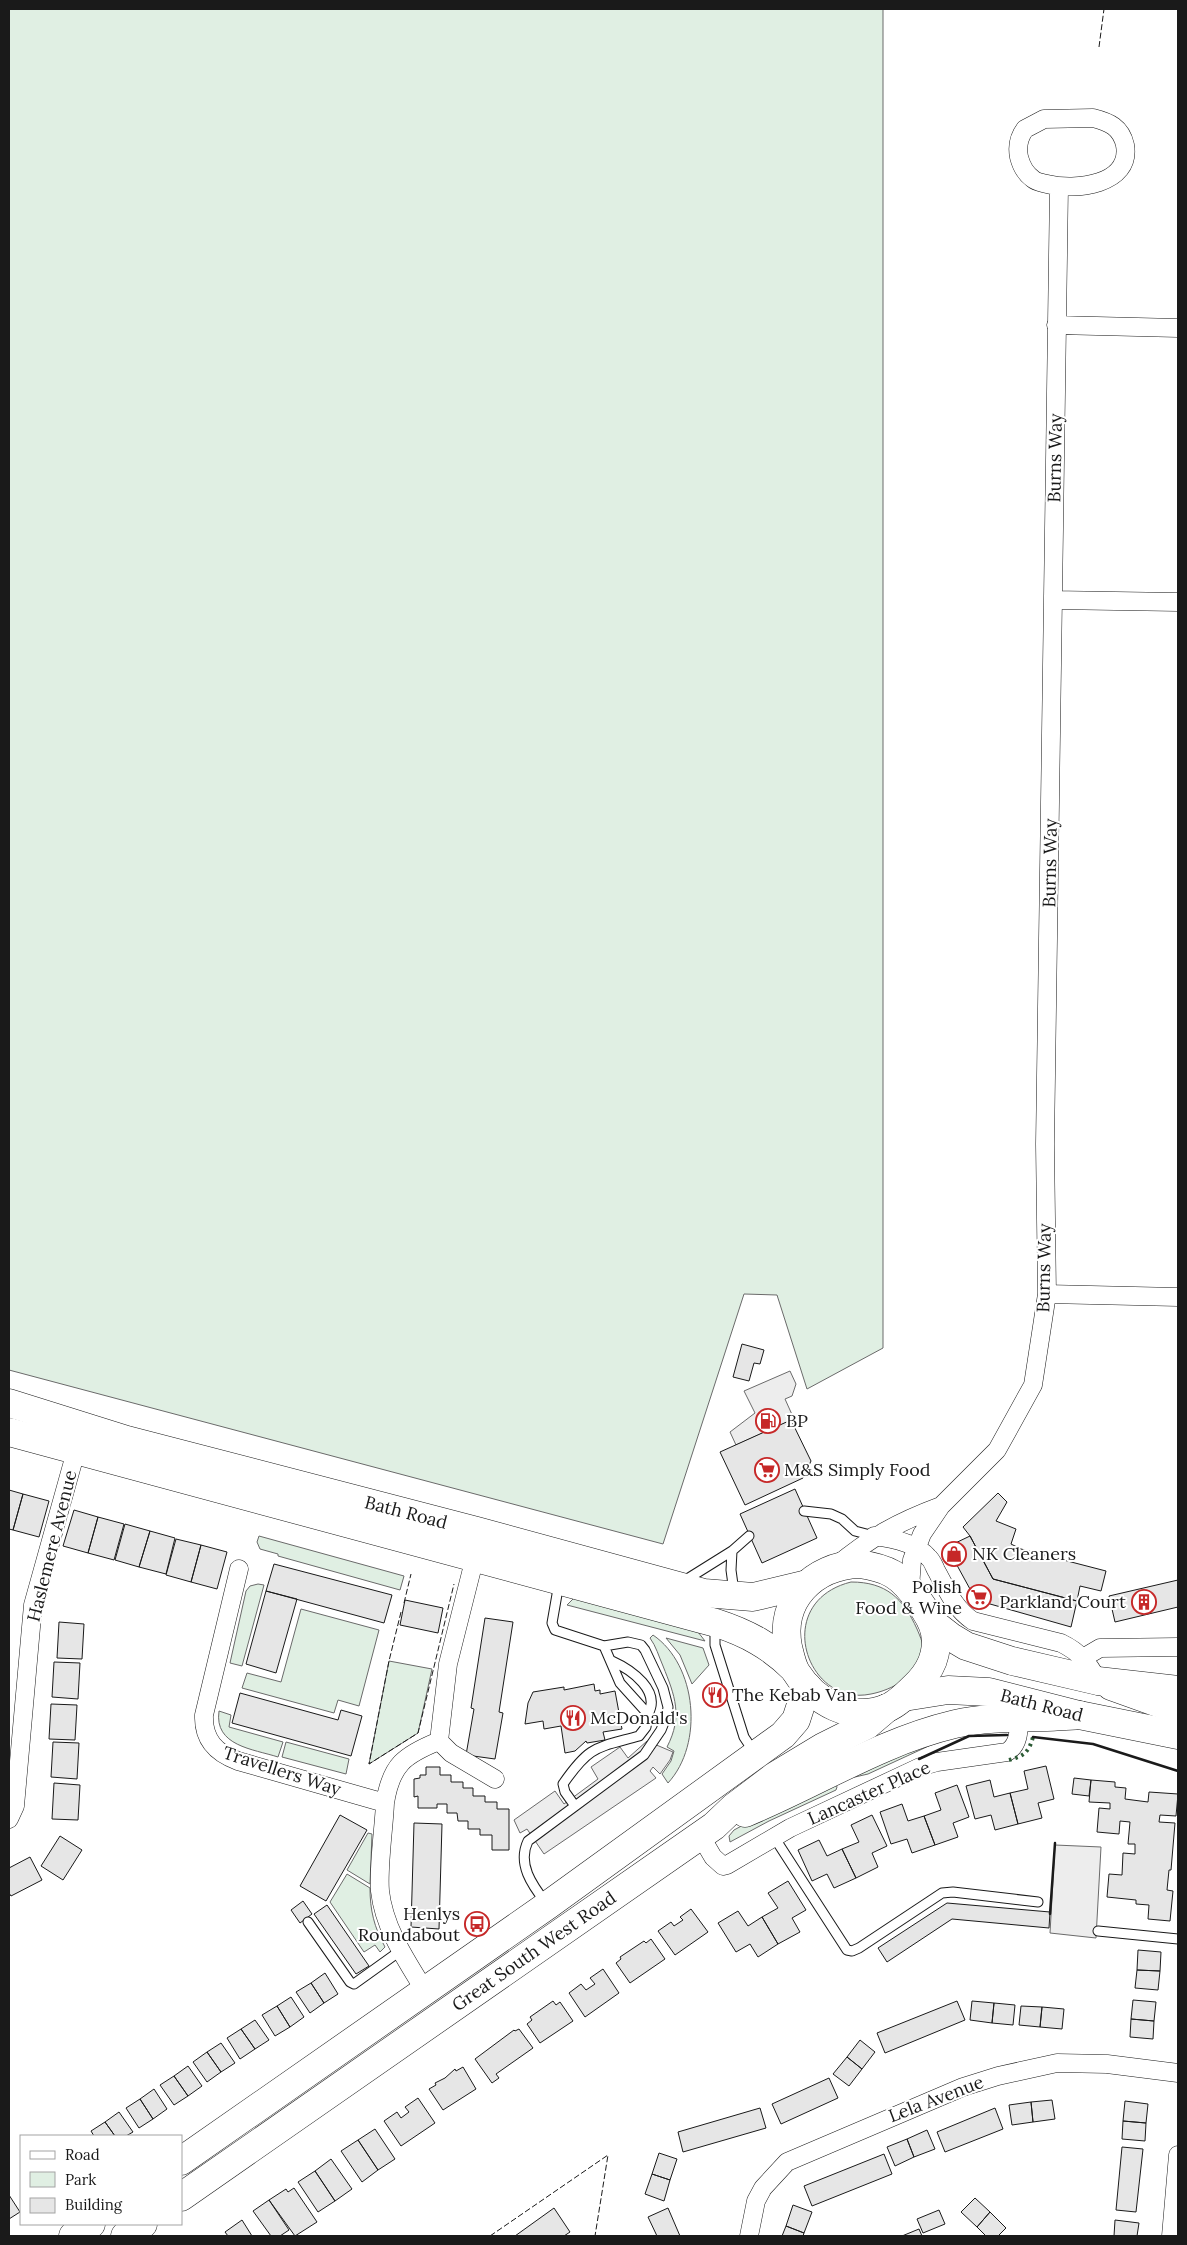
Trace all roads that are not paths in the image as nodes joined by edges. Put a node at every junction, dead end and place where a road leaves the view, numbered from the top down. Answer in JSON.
{"nodes":[{"id":1,"x":1059,"y":187,"type":"junction"},
{"id":2,"x":1056,"y":324,"type":"junction"},
{"id":3,"x":1178,"y":328,"type":"edge"},
{"id":4,"x":1054,"y":600,"type":"junction"},
{"id":5,"x":1178,"y":602,"type":"edge"},
{"id":6,"x":1046,"y":1294,"type":"junction"},
{"id":7,"x":1178,"y":1297,"type":"edge"},
{"id":8,"x":9,"y":1403,"type":"edge"},
{"id":9,"x":9,"y":1432,"type":"edge"},
{"id":10,"x":76,"y":1451,"type":"junction"},
{"id":11,"x":940,"y":1506,"type":"junction"},
{"id":12,"x":804,"y":1511,"type":"dead end"},
{"id":13,"x":750,"y":1536,"type":"dead end"},
{"id":14,"x":874,"y":1536,"type":"junction"},
{"id":15,"x":732,"y":1552,"type":"junction"},
{"id":16,"x":922,"y":1553,"type":"junction"},
{"id":17,"x":475,"y":1557,"type":"junction"},
{"id":18,"x":834,"y":1567,"type":"junction"},
{"id":19,"x":239,"y":1569,"type":"dead end"},
{"id":20,"x":560,"y":1580,"type":"junction"},
{"id":21,"x":807,"y":1584,"type":"junction"},
{"id":22,"x":677,"y":1586,"type":"junction"},
{"id":23,"x":910,"y":1588,"type":"junction"},
{"id":24,"x":735,"y":1597,"type":"junction"},
{"id":25,"x":716,"y":1622,"type":"junction"},
{"id":26,"x":933,"y":1623,"type":"junction"},
{"id":27,"x":604,"y":1646,"type":"junction"},
{"id":28,"x":1178,"y":1648,"type":"edge"},
{"id":29,"x":1083,"y":1658,"type":"junction"},
{"id":30,"x":612,"y":1661,"type":"junction"},
{"id":31,"x":800,"y":1678,"type":"junction"},
{"id":32,"x":1098,"y":1681,"type":"junction"},
{"id":33,"x":1178,"y":1690,"type":"edge"},
{"id":34,"x":896,"y":1702,"type":"junction"},
{"id":35,"x":1018,"y":1708,"type":"junction"},
{"id":36,"x":1178,"y":1710,"type":"edge"},
{"id":37,"x":648,"y":1714,"type":"junction"},
{"id":38,"x":1178,"y":1735,"type":"edge"},
{"id":39,"x":438,"y":1741,"type":"junction"},
{"id":40,"x":755,"y":1753,"type":"junction"},
{"id":41,"x":495,"y":1779,"type":"dead end"},
{"id":42,"x":385,"y":1803,"type":"junction"},
{"id":43,"x":575,"y":1806,"type":"junction"},
{"id":44,"x":9,"y":1819,"type":"edge"},
{"id":45,"x":707,"y":1830,"type":"junction"},
{"id":46,"x":774,"y":1837,"type":"junction"},
{"id":47,"x":1038,"y":1902,"type":"dead end"},
{"id":48,"x":548,"y":1905,"type":"junction"},
{"id":49,"x":308,"y":1922,"type":"dead end"},
{"id":50,"x":1098,"y":1931,"type":"dead end"},
{"id":51,"x":1178,"y":1939,"type":"edge"},
{"id":52,"x":400,"y":1951,"type":"junction"},
{"id":53,"x":425,"y":1991,"type":"junction"},
{"id":54,"x":1178,"y":2073,"type":"edge"},
{"id":55,"x":1178,"y":2155,"type":"edge"},
{"id":56,"x":182,"y":2160,"type":"edge"},
{"id":57,"x":182,"y":2196,"type":"edge"},
{"id":58,"x":90,"y":2225,"type":"edge"},
{"id":59,"x":142,"y":2225,"type":"edge"},
{"id":60,"x":74,"y":2236,"type":"edge"},
{"id":61,"x":125,"y":2236,"type":"edge"},
{"id":62,"x":749,"y":2236,"type":"edge"},
{"id":63,"x":1171,"y":2236,"type":"edge"}],
"edges":[{"from":1,"to":1,"type":"street"},
{"from":1,"to":2,"type":"street","name":"Burns Way"},
{"from":2,"to":3,"type":"street"},
{"from":2,"to":4,"type":"street","name":"Burns Way"},
{"from":4,"to":5,"type":"street"},
{"from":4,"to":6,"type":"street","name":"Burns Way"},
{"from":6,"to":7,"type":"street"},
{"from":6,"to":11,"type":"street","name":"Burns Way"},
{"from":8,"to":22,"type":"main road","name":"Bath Road"},
{"from":9,"to":10,"type":"main road","name":"Bath Road"},
{"from":10,"to":17,"type":"main road","name":"Bath Road"},
{"from":10,"to":44,"type":"street","name":"Haslemere Avenue"},
{"from":11,"to":14,"type":"street","name":"Burns Way"},
{"from":11,"to":16,"type":"street","name":"Burns Way"},
{"from":12,"to":14,"type":"lane"},
{"from":13,"to":15,"type":"lane"},
{"from":14,"to":16,"type":"street"},
{"from":14,"to":18,"type":"street","name":"Burns Way"},
{"from":15,"to":22,"type":"lane"},
{"from":15,"to":24,"type":"lane"},
{"from":16,"to":23,"type":"street","name":"Burns Way"},
{"from":16,"to":29,"type":"street"},
{"from":17,"to":20,"type":"main road","name":"Bath Road"},
{"from":17,"to":39,"type":"street"},
{"from":18,"to":21,"type":"main road"},
{"from":18,"to":23,"type":"main road"},
{"from":19,"to":42,"type":"street","name":"Travellers Way"},
{"from":20,"to":25,"type":"main road","name":"Bath Road"},
{"from":20,"to":27,"type":"lane"},
{"from":21,"to":24,"type":"main road","name":"Bath Road"},
{"from":21,"to":31,"type":"main road"},
{"from":22,"to":24,"type":"main road","name":"Bath Road"},
{"from":23,"to":26,"type":"main road"},
{"from":25,"to":31,"type":"main road","name":"Bath Road"},
{"from":25,"to":40,"type":"lane"},
{"from":26,"to":32,"type":"main road","name":"Bath Road"},
{"from":26,"to":34,"type":"main road"},
{"from":27,"to":30,"type":"lane"},
{"from":27,"to":43,"type":"lane"},
{"from":28,"to":29,"type":"street"},
{"from":29,"to":32,"type":"street"},
{"from":30,"to":37,"type":"lane"},
{"from":30,"to":37,"type":"lane"},
{"from":31,"to":34,"type":"main road"},
{"from":31,"to":40,"type":"main road","name":"Great South West Road"},
{"from":32,"to":33,"type":"main road"},
{"from":32,"to":36,"type":"main road","name":"Bath Road"},
{"from":34,"to":35,"type":"main road","name":"Bath Road"},
{"from":34,"to":45,"type":"main road","name":"Great South West Road"},
{"from":35,"to":38,"type":"main road","name":"Bath Road"},
{"from":35,"to":45,"type":"main road"},
{"from":35,"to":46,"type":"street","name":"Lancaster Place"},
{"from":37,"to":43,"type":"lane"},
{"from":39,"to":41,"type":"street"},
{"from":39,"to":42,"type":"street"},
{"from":40,"to":48,"type":"main road","name":"Great South West Road"},
{"from":42,"to":52,"type":"street"},
{"from":43,"to":48,"type":"lane"},
{"from":45,"to":46,"type":"street","name":"Lancaster Place"},
{"from":45,"to":57,"type":"main road","name":"Great South West Road"},
{"from":46,"to":47,"type":"lane"},
{"from":48,"to":53,"type":"main road","name":"Great South West Road"},
{"from":49,"to":52,"type":"lane"},
{"from":50,"to":51,"type":"lane"},
{"from":52,"to":53,"type":"street"},
{"from":53,"to":56,"type":"main road","name":"Great South West Road"},
{"from":54,"to":62,"type":"street","name":"Lela Avenue"},
{"from":55,"to":63,"type":"street"},
{"from":58,"to":60,"type":"main road"},
{"from":59,"to":61,"type":"main road"}]}
